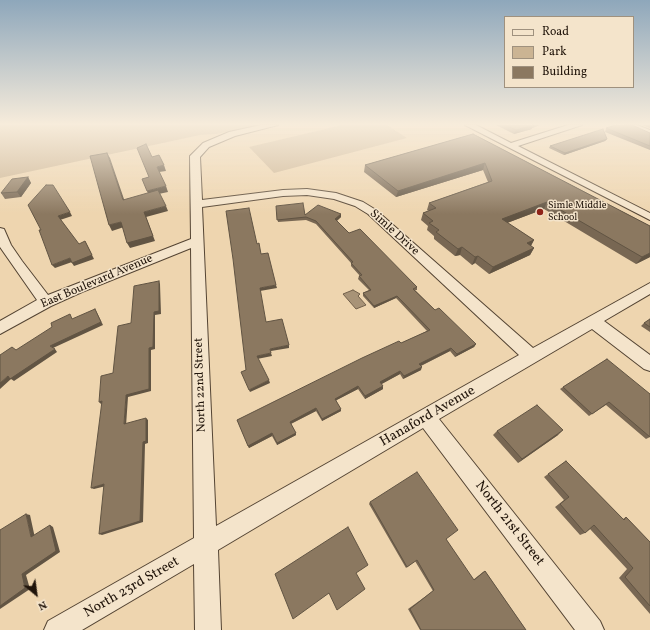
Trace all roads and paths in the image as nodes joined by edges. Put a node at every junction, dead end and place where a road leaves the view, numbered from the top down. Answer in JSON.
{"nodes":[{"id":1,"x":197,"y":154,"type":"edge"},
{"id":2,"x":527,"y":154,"type":"edge"},
{"id":3,"x":197,"y":204,"type":"junction"},
{"id":4,"x":650,"y":217,"type":"edge"},
{"id":5,"x":0,"y":232,"type":"edge"},
{"id":6,"x":197,"y":241,"type":"junction"},
{"id":7,"x":650,"y":288,"type":"edge"},
{"id":8,"x":46,"y":302,"type":"junction"},
{"id":9,"x":594,"y":322,"type":"junction"},
{"id":10,"x":0,"y":328,"type":"edge"},
{"id":11,"x":532,"y":357,"type":"junction"},
{"id":12,"x":650,"y":364,"type":"edge"},
{"id":13,"x":427,"y":418,"type":"junction"},
{"id":14,"x":206,"y":545,"type":"junction"},
{"id":15,"x":57,"y":630,"type":"edge"},
{"id":16,"x":208,"y":630,"type":"edge"},
{"id":17,"x":591,"y":630,"type":"edge"}],
"edges":[{"from":1,"to":3,"type":"street","name":"North 22nd Street"},
{"from":2,"to":4,"type":"street"},
{"from":3,"to":6,"type":"street","name":"North 22nd Street"},
{"from":3,"to":11,"type":"street","name":"Simle Drive"},
{"from":5,"to":8,"type":"street"},
{"from":6,"to":8,"type":"street","name":"East Boulevard Avenue"},
{"from":6,"to":14,"type":"street","name":"North 22nd Street"},
{"from":7,"to":9,"type":"street","name":"Hanaford Avenue"},
{"from":8,"to":10,"type":"street","name":"East Boulevard Avenue"},
{"from":9,"to":11,"type":"street","name":"Hanaford Avenue"},
{"from":9,"to":12,"type":"street"},
{"from":11,"to":13,"type":"street","name":"Hanaford Avenue"},
{"from":13,"to":14,"type":"street","name":"Hanaford Avenue"},
{"from":13,"to":17,"type":"street","name":"North 21st Street"},
{"from":14,"to":15,"type":"street","name":"North 23rd Street"},
{"from":14,"to":16,"type":"street","name":"North 22nd Street"}]}
